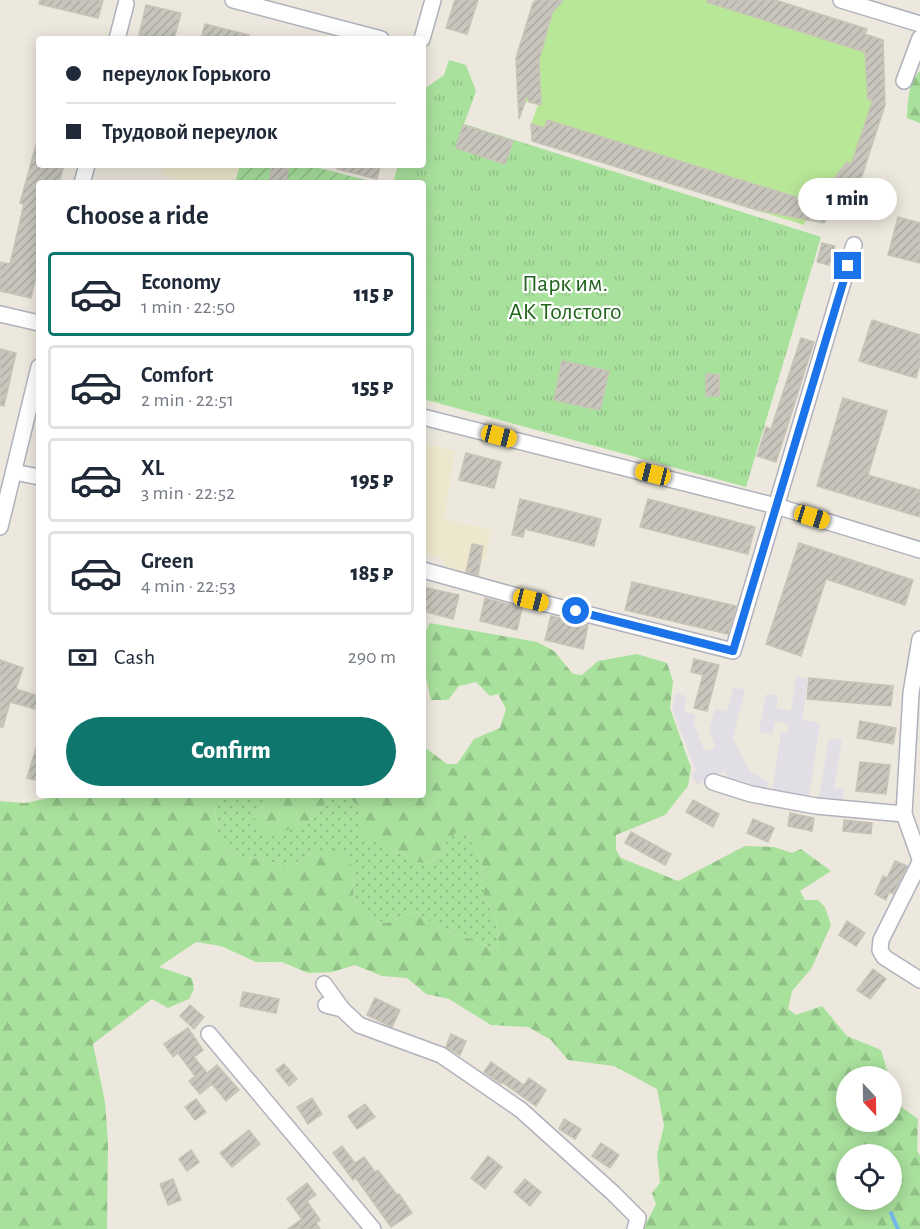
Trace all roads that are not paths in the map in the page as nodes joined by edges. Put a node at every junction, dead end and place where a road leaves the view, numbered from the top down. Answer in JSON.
{"nodes":[{"id":1,"x":233,"y":0,"type":"edge"},
{"id":2,"x":433,"y":0,"type":"edge"},
{"id":3,"x":841,"y":0,"type":"edge"},
{"id":4,"x":126,"y":4,"type":"dead end"},
{"id":5,"x":920,"y":24,"type":"edge"},
{"id":6,"x":118,"y":36,"type":"edge"},
{"id":7,"x":370,"y":36,"type":"edge"},
{"id":8,"x":423,"y":36,"type":"edge"},
{"id":9,"x":920,"y":38,"type":"edge"},
{"id":10,"x":904,"y":81,"type":"dead end"},
{"id":11,"x":854,"y":245,"type":"dead end"},
{"id":12,"x":0,"y":314,"type":"edge"},
{"id":13,"x":36,"y":322,"type":"edge"},
{"id":14,"x":36,"y":380,"type":"edge"},
{"id":15,"x":426,"y":418,"type":"edge"},
{"id":16,"x":14,"y":472,"type":"junction"},
{"id":17,"x":36,"y":476,"type":"edge"},
{"id":18,"x":776,"y":506,"type":"junction"},
{"id":19,"x":0,"y":527,"type":"edge"},
{"id":20,"x":920,"y":550,"type":"edge"},
{"id":21,"x":426,"y":571,"type":"edge"},
{"id":22,"x":920,"y":639,"type":"edge"},
{"id":23,"x":712,"y":782,"type":"dead end"},
{"id":24,"x":904,"y":814,"type":"junction"},
{"id":25,"x":920,"y":860,"type":"edge"},
{"id":26,"x":920,"y":981,"type":"edge"},
{"id":27,"x":324,"y":984,"type":"dead end"},
{"id":28,"x":326,"y":1005,"type":"dead end"},
{"id":29,"x":342,"y":1009,"type":"junction"},
{"id":30,"x":209,"y":1034,"type":"dead end"},
{"id":31,"x":365,"y":1226,"type":"edge"},
{"id":32,"x":635,"y":1229,"type":"edge"}],
"edges":[{"from":1,"to":7,"type":"street"},
{"from":2,"to":8,"type":"street"},
{"from":3,"to":5,"type":"street"},
{"from":4,"to":6,"type":"street"},
{"from":9,"to":10,"type":"street"},
{"from":11,"to":18,"type":"street"},
{"from":12,"to":13,"type":"street"},
{"from":14,"to":16,"type":"street"},
{"from":15,"to":18,"type":"street"},
{"from":16,"to":17,"type":"street"},
{"from":16,"to":19,"type":"street"},
{"from":18,"to":20,"type":"street"},
{"from":18,"to":21,"type":"street"},
{"from":22,"to":24,"type":"street"},
{"from":23,"to":24,"type":"street"},
{"from":24,"to":25,"type":"street"},
{"from":25,"to":26,"type":"street"},
{"from":27,"to":29,"type":"street"},
{"from":28,"to":29,"type":"street"},
{"from":29,"to":32,"type":"street"},
{"from":30,"to":31,"type":"street"}]}
